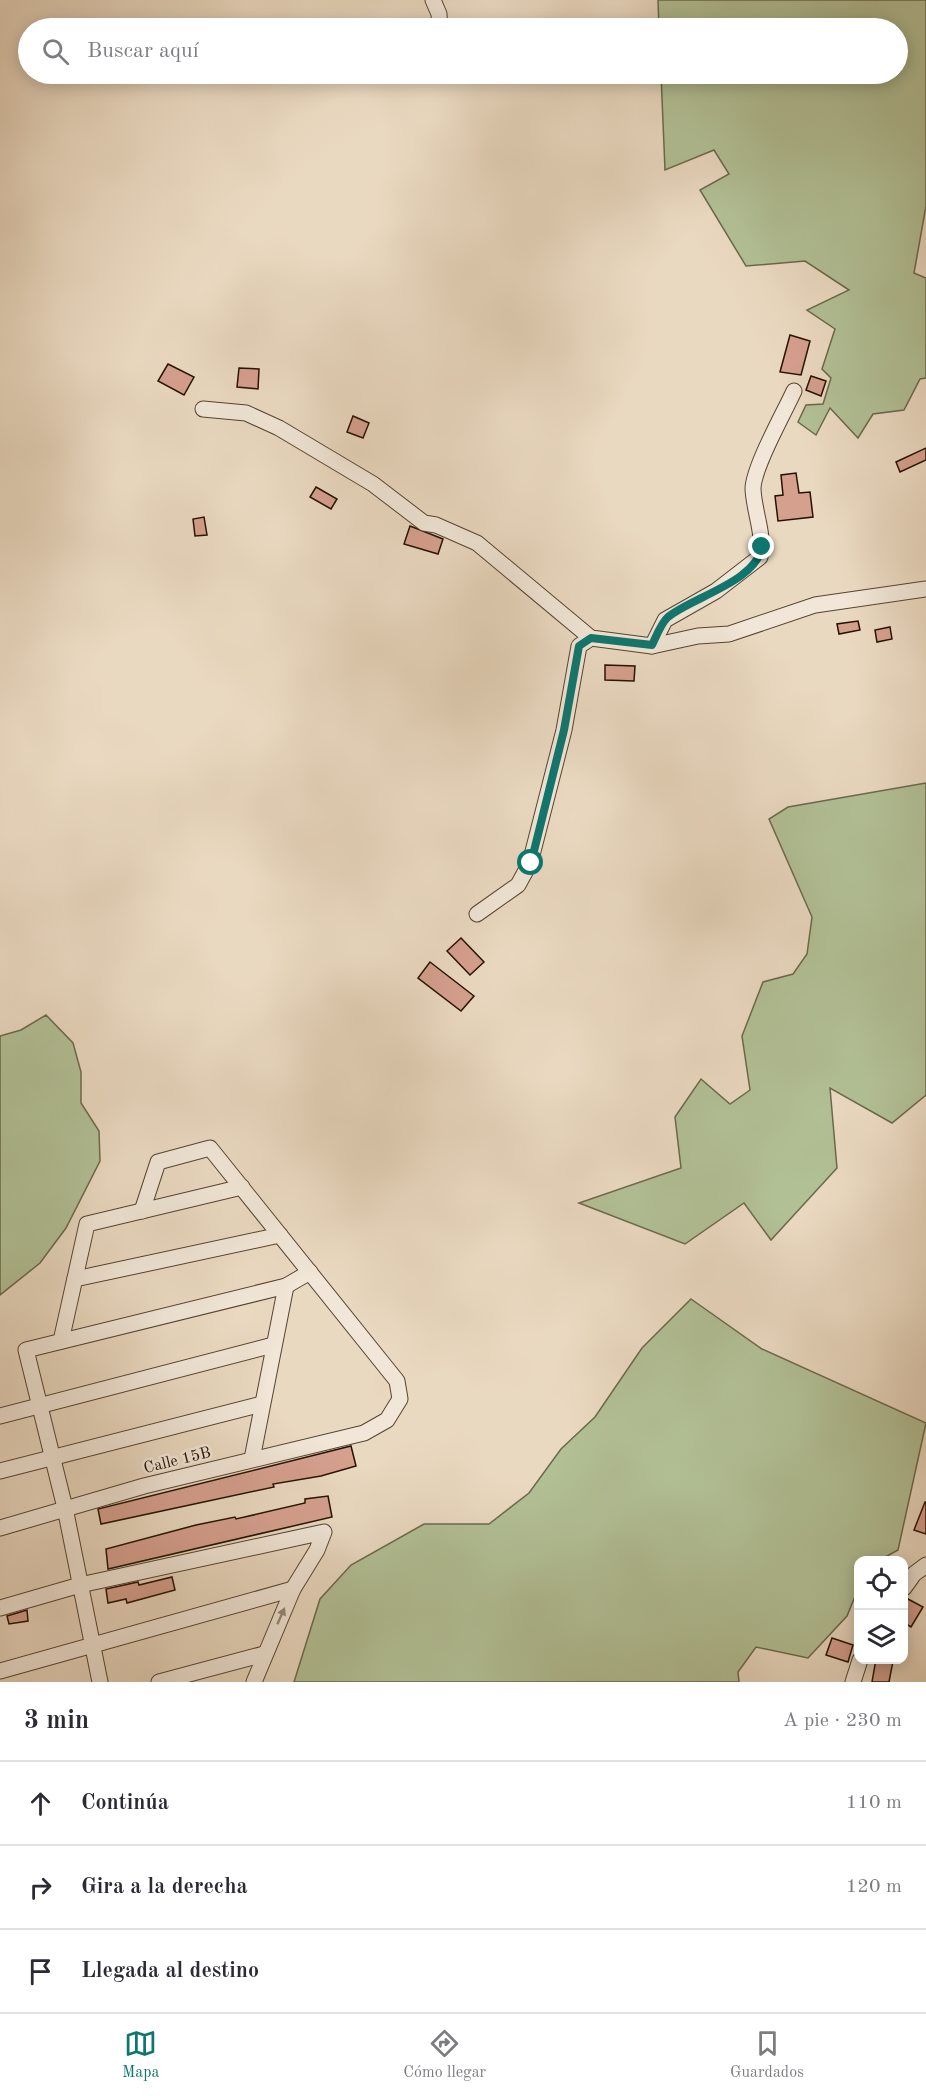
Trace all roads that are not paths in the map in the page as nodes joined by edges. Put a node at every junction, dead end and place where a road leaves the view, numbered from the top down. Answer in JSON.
{"nodes":[{"id":1,"x":433,"y":0,"type":"edge"},
{"id":2,"x":439,"y":18,"type":"edge"},
{"id":3,"x":794,"y":391,"type":"dead end"},
{"id":4,"x":203,"y":409,"type":"dead end"},
{"id":5,"x":926,"y":589,"type":"edge"},
{"id":6,"x":591,"y":638,"type":"junction"},
{"id":7,"x":652,"y":645,"type":"junction"},
{"id":8,"x":477,"y":914,"type":"dead end"},
{"id":9,"x":242,"y":1187,"type":"junction"},
{"id":10,"x":142,"y":1211,"type":"junction"},
{"id":11,"x":280,"y":1235,"type":"junction"},
{"id":12,"x":310,"y":1272,"type":"junction"},
{"id":13,"x":75,"y":1279,"type":"junction"},
{"id":14,"x":285,"y":1286,"type":"junction"},
{"id":15,"x":60,"y":1341,"type":"junction"},
{"id":16,"x":273,"y":1345,"type":"junction"},
{"id":17,"x":262,"y":1404,"type":"junction"},
{"id":18,"x":38,"y":1406,"type":"junction"},
{"id":19,"x":0,"y":1416,"type":"edge"},
{"id":20,"x":50,"y":1456,"type":"junction"},
{"id":21,"x":252,"y":1459,"type":"junction"},
{"id":22,"x":0,"y":1471,"type":"edge"},
{"id":23,"x":65,"y":1508,"type":"junction"},
{"id":24,"x":0,"y":1528,"type":"edge"},
{"id":25,"x":926,"y":1565,"type":"edge"},
{"id":26,"x":908,"y":1582,"type":"edge"},
{"id":27,"x":80,"y":1585,"type":"junction"},
{"id":28,"x":292,"y":1589,"type":"junction"},
{"id":29,"x":0,"y":1608,"type":"edge"},
{"id":30,"x":93,"y":1646,"type":"junction"},
{"id":31,"x":264,"y":1653,"type":"junction"},
{"id":32,"x":858,"y":1664,"type":"edge"},
{"id":33,"x":0,"y":1671,"type":"edge"},
{"id":34,"x":100,"y":1682,"type":"edge"},
{"id":35,"x":159,"y":1682,"type":"edge"},
{"id":36,"x":254,"y":1682,"type":"edge"},
{"id":37,"x":853,"y":1682,"type":"edge"}],
"edges":[{"from":1,"to":2,"type":"street"},
{"from":3,"to":7,"type":"street"},
{"from":4,"to":6,"type":"street"},
{"from":5,"to":7,"type":"street"},
{"from":6,"to":7,"type":"street"},
{"from":6,"to":8,"type":"street"},
{"from":9,"to":10,"type":"street"},
{"from":9,"to":10,"type":"street"},
{"from":9,"to":11,"type":"street"},
{"from":10,"to":13,"type":"street"},
{"from":11,"to":12,"type":"street"},
{"from":11,"to":13,"type":"street"},
{"from":12,"to":14,"type":"street"},
{"from":12,"to":21,"type":"street","name":"Calle 15B"},
{"from":13,"to":15,"type":"street"},
{"from":14,"to":15,"type":"street"},
{"from":14,"to":16,"type":"street"},
{"from":15,"to":18,"type":"street"},
{"from":16,"to":17,"type":"street"},
{"from":16,"to":18,"type":"street"},
{"from":17,"to":20,"type":"street"},
{"from":17,"to":21,"type":"street"},
{"from":18,"to":19,"type":"street"},
{"from":18,"to":20,"type":"street"},
{"from":20,"to":22,"type":"street"},
{"from":20,"to":23,"type":"street"},
{"from":21,"to":23,"type":"street","name":"Calle 15B"},
{"from":23,"to":24,"type":"street","name":"Calle 15B"},
{"from":23,"to":27,"type":"street"},
{"from":25,"to":26,"type":"street"},
{"from":27,"to":28,"type":"street"},
{"from":27,"to":29,"type":"street"},
{"from":27,"to":30,"type":"street"},
{"from":28,"to":30,"type":"street"},
{"from":31,"to":28,"type":"street","one_way":true},
{"from":30,"to":33,"type":"street"},
{"from":30,"to":34,"type":"street"},
{"from":31,"to":35,"type":"street"},
{"from":31,"to":36,"type":"street"},
{"from":32,"to":37,"type":"street"}]}
